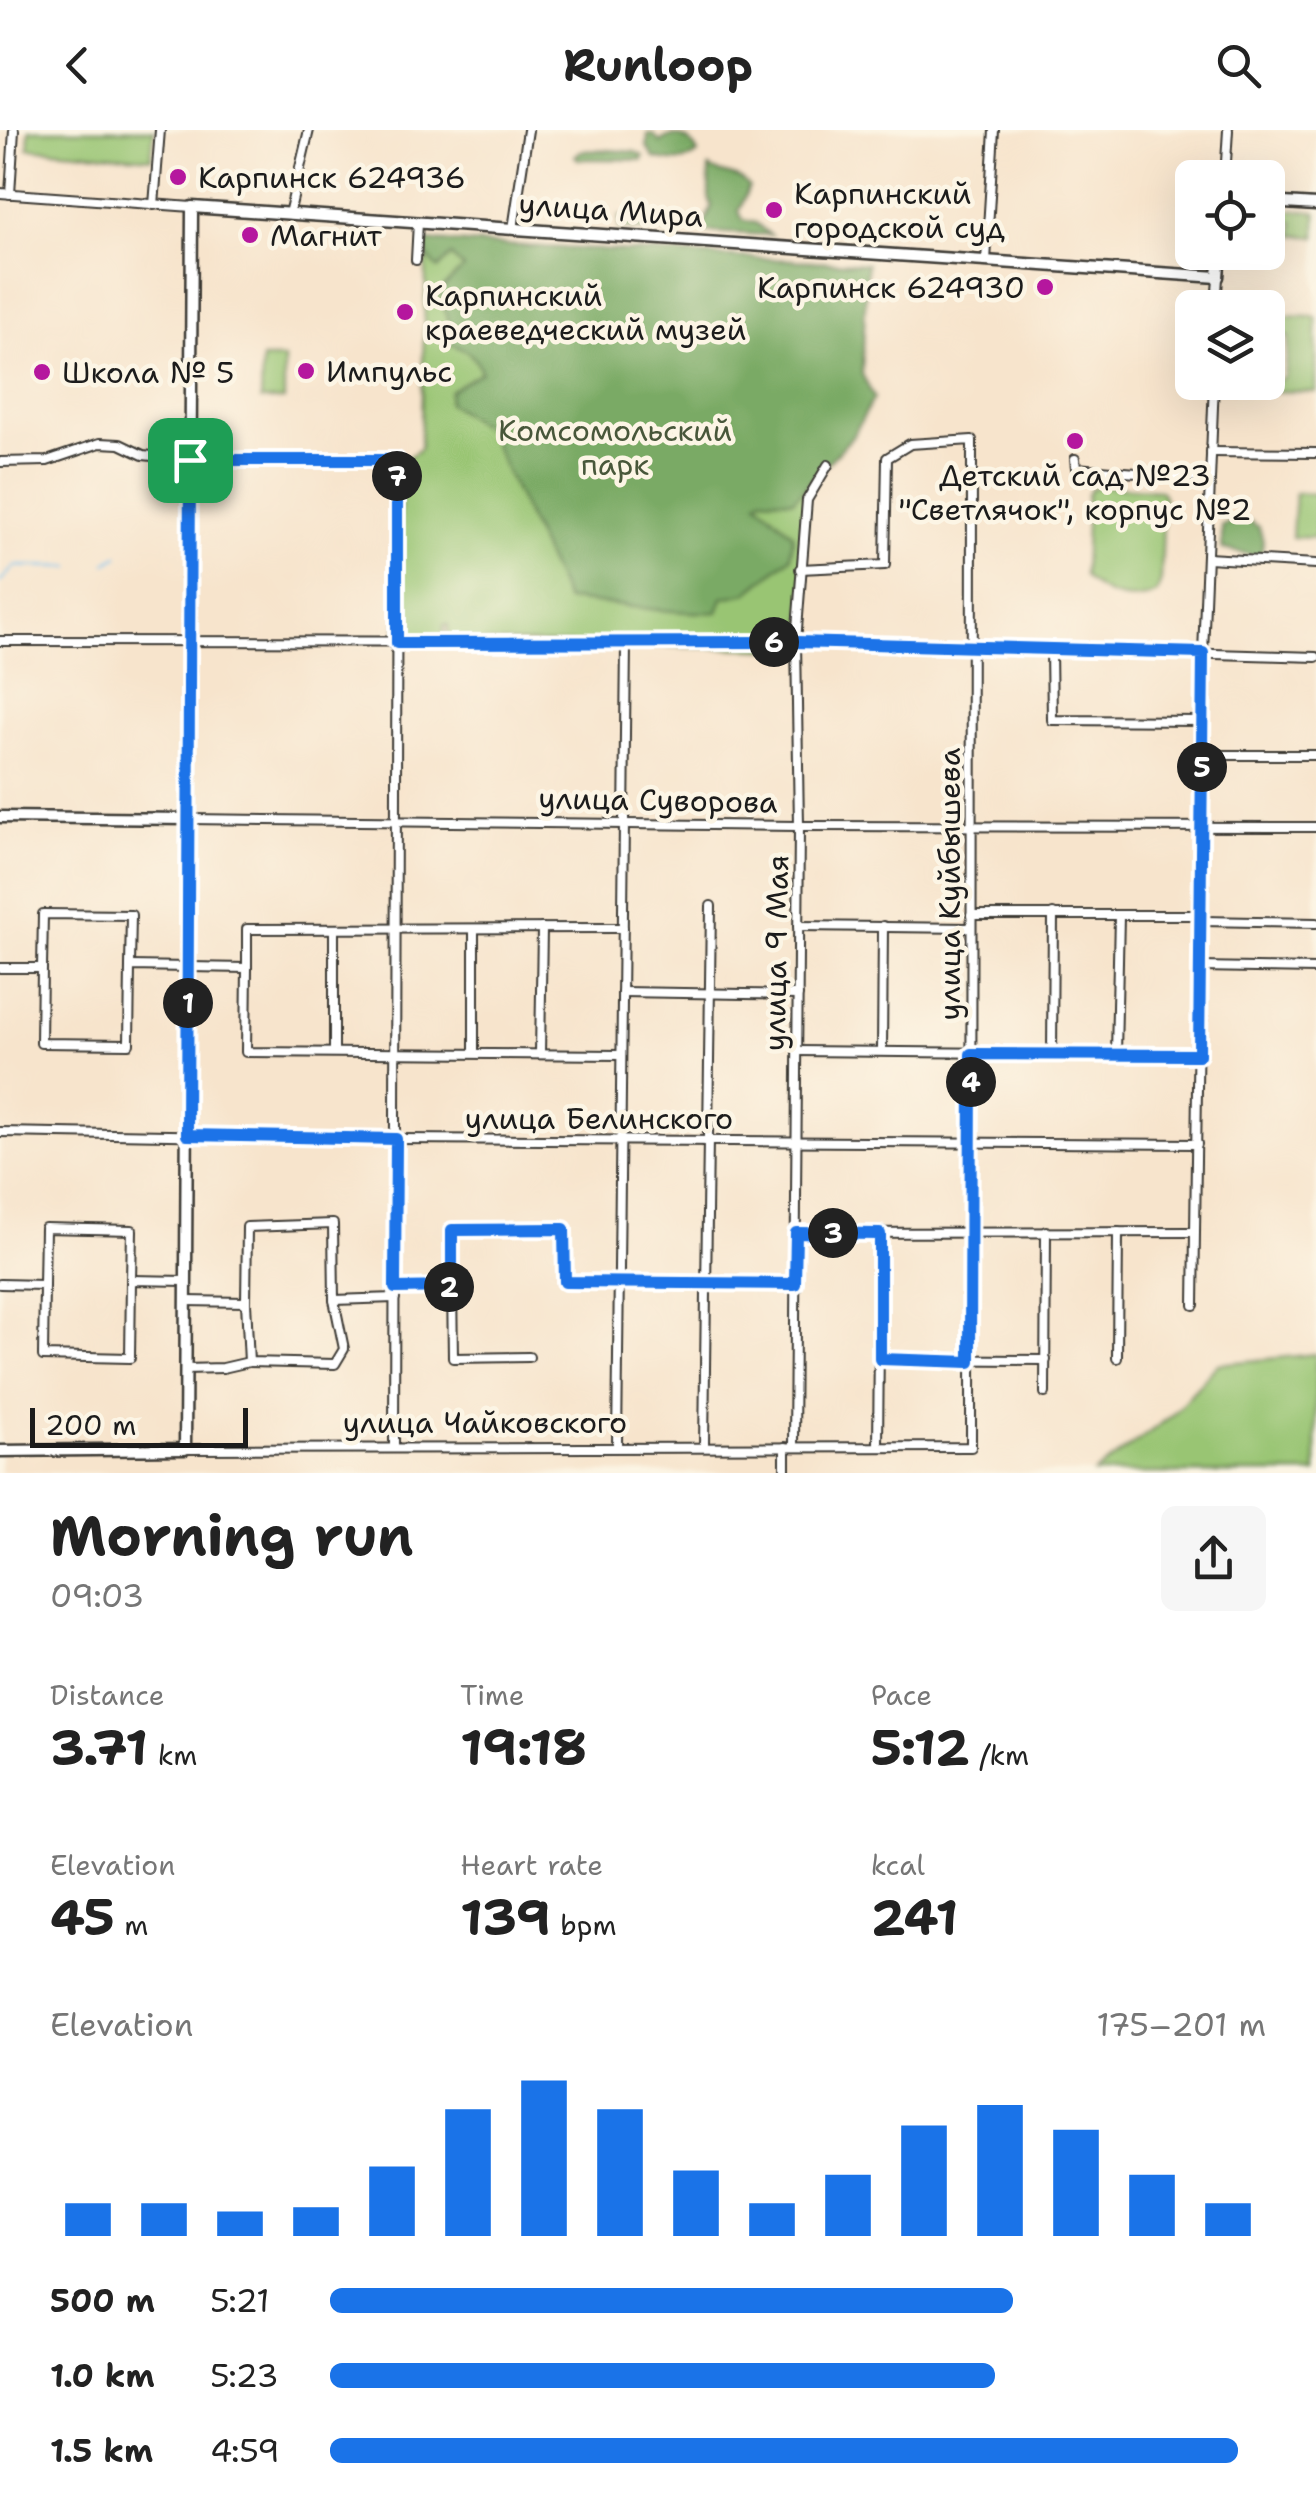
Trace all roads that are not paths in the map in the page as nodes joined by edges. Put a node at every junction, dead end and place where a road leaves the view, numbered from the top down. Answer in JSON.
{"nodes":[{"id":1,"x":14,"y":130,"type":"edge"},
{"id":2,"x":160,"y":130,"type":"edge"},
{"id":3,"x":309,"y":130,"type":"edge"},
{"id":4,"x":528,"y":130,"type":"edge"},
{"id":5,"x":994,"y":130,"type":"edge"},
{"id":6,"x":1228,"y":130,"type":"edge"},
{"id":7,"x":1226,"y":160,"type":"edge"},
{"id":8,"x":5,"y":194,"type":"edge"},
{"id":9,"x":1285,"y":203,"type":"edge"},
{"id":10,"x":154,"y":205,"type":"junction"},
{"id":11,"x":1316,"y":205,"type":"edge"},
{"id":12,"x":192,"y":208,"type":"junction"},
{"id":13,"x":289,"y":214,"type":"junction"},
{"id":14,"x":418,"y":222,"type":"junction"},
{"id":15,"x":513,"y":229,"type":"junction"},
{"id":16,"x":416,"y":260,"type":"dead end"},
{"id":17,"x":986,"y":261,"type":"junction"},
{"id":18,"x":1218,"y":270,"type":"edge"},
{"id":19,"x":1218,"y":276,"type":"junction"},
{"id":20,"x":1217,"y":290,"type":"edge"},
{"id":21,"x":1213,"y":400,"type":"edge"},
{"id":22,"x":1211,"y":452,"type":"junction"},
{"id":23,"x":1316,"y":453,"type":"edge"},
{"id":24,"x":1075,"y":459,"type":"dead end"},
{"id":25,"x":190,"y":460,"type":"junction"},
{"id":26,"x":0,"y":462,"type":"edge"},
{"id":27,"x":828,"y":465,"type":"dead end"},
{"id":28,"x":1210,"y":479,"type":"junction"},
{"id":29,"x":1207,"y":558,"type":"junction"},
{"id":30,"x":1316,"y":564,"type":"edge"},
{"id":31,"x":800,"y":569,"type":"junction"},
{"id":32,"x":0,"y":641,"type":"edge"},
{"id":33,"x":190,"y":641,"type":"junction"},
{"id":34,"x":796,"y":642,"type":"junction"},
{"id":35,"x":397,"y":643,"type":"junction"},
{"id":36,"x":626,"y":644,"type":"junction"},
{"id":37,"x":972,"y":646,"type":"junction"},
{"id":38,"x":1052,"y":650,"type":"junction"},
{"id":39,"x":1203,"y":653,"type":"junction"},
{"id":40,"x":1316,"y":657,"type":"edge"},
{"id":41,"x":1203,"y":721,"type":"junction"},
{"id":42,"x":1203,"y":754,"type":"junction"},
{"id":43,"x":1316,"y":755,"type":"edge"},
{"id":44,"x":0,"y":816,"type":"edge"},
{"id":45,"x":188,"y":819,"type":"junction"},
{"id":46,"x":396,"y":823,"type":"junction"},
{"id":47,"x":624,"y":824,"type":"junction"},
{"id":48,"x":800,"y":826,"type":"junction"},
{"id":49,"x":972,"y":826,"type":"junction"},
{"id":50,"x":1200,"y":827,"type":"junction"},
{"id":51,"x":1316,"y":827,"type":"edge"},
{"id":52,"x":711,"y":906,"type":"dead end"},
{"id":53,"x":1053,"y":914,"type":"junction"},
{"id":54,"x":971,"y":915,"type":"junction"},
{"id":55,"x":1118,"y":915,"type":"junction"},
{"id":56,"x":1201,"y":918,"type":"junction"},
{"id":57,"x":1316,"y":923,"type":"edge"},
{"id":58,"x":798,"y":926,"type":"junction"},
{"id":59,"x":882,"y":926,"type":"junction"},
{"id":60,"x":542,"y":928,"type":"junction"},
{"id":61,"x":622,"y":928,"type":"junction"},
{"id":62,"x":971,"y":928,"type":"junction"},
{"id":63,"x":334,"y":929,"type":"junction"},
{"id":64,"x":396,"y":929,"type":"junction"},
{"id":65,"x":474,"y":929,"type":"junction"},
{"id":66,"x":130,"y":966,"type":"junction"},
{"id":67,"x":0,"y":968,"type":"edge"},
{"id":68,"x":42,"y":968,"type":"junction"},
{"id":69,"x":183,"y":968,"type":"junction"},
{"id":70,"x":247,"y":968,"type":"junction"},
{"id":71,"x":1200,"y":968,"type":"junction"},
{"id":72,"x":1316,"y":969,"type":"edge"},
{"id":73,"x":622,"y":992,"type":"junction"},
{"id":74,"x":710,"y":994,"type":"junction"},
{"id":75,"x":798,"y":995,"type":"junction"},
{"id":76,"x":798,"y":1051,"type":"junction"},
{"id":77,"x":882,"y":1051,"type":"junction"},
{"id":78,"x":334,"y":1052,"type":"junction"},
{"id":79,"x":396,"y":1052,"type":"junction"},
{"id":80,"x":474,"y":1053,"type":"junction"},
{"id":81,"x":540,"y":1054,"type":"junction"},
{"id":82,"x":971,"y":1054,"type":"junction"},
{"id":83,"x":1052,"y":1054,"type":"junction"},
{"id":84,"x":1116,"y":1054,"type":"junction"},
{"id":85,"x":621,"y":1055,"type":"junction"},
{"id":86,"x":1199,"y":1055,"type":"junction"},
{"id":87,"x":0,"y":1132,"type":"edge"},
{"id":88,"x":187,"y":1135,"type":"junction"},
{"id":89,"x":396,"y":1139,"type":"junction"},
{"id":90,"x":620,"y":1140,"type":"junction"},
{"id":91,"x":708,"y":1140,"type":"junction"},
{"id":92,"x":796,"y":1142,"type":"junction"},
{"id":93,"x":970,"y":1143,"type":"junction"},
{"id":94,"x":1197,"y":1144,"type":"junction"},
{"id":95,"x":1046,"y":1231,"type":"junction"},
{"id":96,"x":970,"y":1232,"type":"junction"},
{"id":97,"x":1118,"y":1232,"type":"junction"},
{"id":98,"x":1194,"y":1232,"type":"junction"},
{"id":99,"x":796,"y":1233,"type":"junction"},
{"id":100,"x":880,"y":1234,"type":"junction"},
{"id":101,"x":131,"y":1280,"type":"junction"},
{"id":102,"x":186,"y":1281,"type":"junction"},
{"id":103,"x":618,"y":1281,"type":"junction"},
{"id":104,"x":706,"y":1283,"type":"junction"},
{"id":105,"x":0,"y":1284,"type":"edge"},
{"id":106,"x":44,"y":1284,"type":"junction"},
{"id":107,"x":795,"y":1284,"type":"junction"},
{"id":108,"x":452,"y":1287,"type":"junction"},
{"id":109,"x":395,"y":1293,"type":"junction"},
{"id":110,"x":334,"y":1300,"type":"junction"},
{"id":111,"x":186,"y":1301,"type":"junction"},
{"id":112,"x":246,"y":1302,"type":"junction"},
{"id":113,"x":1194,"y":1305,"type":"dead end"},
{"id":114,"x":529,"y":1357,"type":"dead end"},
{"id":115,"x":1117,"y":1358,"type":"dead end"},
{"id":116,"x":880,"y":1359,"type":"junction"},
{"id":117,"x":1046,"y":1360,"type":"junction"},
{"id":118,"x":249,"y":1362,"type":"junction"},
{"id":119,"x":970,"y":1362,"type":"junction"},
{"id":120,"x":186,"y":1369,"type":"junction"},
{"id":121,"x":1045,"y":1392,"type":"dead end"},
{"id":122,"x":617,"y":1446,"type":"junction"},
{"id":123,"x":704,"y":1446,"type":"junction"},
{"id":124,"x":394,"y":1447,"type":"junction"},
{"id":125,"x":789,"y":1447,"type":"junction"},
{"id":126,"x":878,"y":1447,"type":"junction"},
{"id":127,"x":970,"y":1447,"type":"joint"},
{"id":128,"x":185,"y":1448,"type":"junction"},
{"id":129,"x":0,"y":1452,"type":"edge"},
{"id":130,"x":785,"y":1473,"type":"edge"}],
"edges":[{"from":1,"to":8,"type":"street"},
{"from":2,"to":10,"type":"street"},
{"from":3,"to":13,"type":"street"},
{"from":4,"to":15,"type":"street"},
{"from":5,"to":17,"type":"street"},
{"from":6,"to":7,"type":"street"},
{"from":8,"to":10,"type":"street","name":"улица Мира"},
{"from":9,"to":11,"type":"main road"},
{"from":10,"to":12,"type":"street","name":"улица Мира"},
{"from":12,"to":13,"type":"main road","name":"улица Мира"},
{"from":12,"to":25,"type":"main road"},
{"from":13,"to":14,"type":"main road","name":"улица Мира"},
{"from":14,"to":15,"type":"main road","name":"улица Мира"},
{"from":14,"to":16,"type":"street"},
{"from":15,"to":17,"type":"main road","name":"улица Мира"},
{"from":17,"to":19,"type":"main road","name":"улица Мира"},
{"from":18,"to":19,"type":"main road"},
{"from":19,"to":20,"type":"street"},
{"from":21,"to":22,"type":"street"},
{"from":22,"to":23,"type":"street"},
{"from":22,"to":28,"type":"street"},
{"from":24,"to":28,"type":"street"},
{"from":25,"to":26,"type":"street"},
{"from":25,"to":33,"type":"main road"},
{"from":25,"to":35,"type":"street"},
{"from":27,"to":31,"type":"street","name":"улица 9 Мая"},
{"from":28,"to":29,"type":"street"},
{"from":29,"to":30,"type":"street"},
{"from":29,"to":39,"type":"street"},
{"from":31,"to":34,"type":"street","name":"улица 9 Мая"},
{"from":31,"to":37,"type":"street","name":"улица Куйбышева"},
{"from":32,"to":33,"type":"street"},
{"from":33,"to":35,"type":"street"},
{"from":33,"to":45,"type":"main road"},
{"from":34,"to":36,"type":"street"},
{"from":34,"to":37,"type":"street"},
{"from":34,"to":48,"type":"street","name":"улица 9 Мая"},
{"from":35,"to":36,"type":"street"},
{"from":35,"to":46,"type":"street"},
{"from":36,"to":47,"type":"street"},
{"from":37,"to":38,"type":"street"},
{"from":37,"to":49,"type":"street","name":"улица Куйбышева"},
{"from":38,"to":39,"type":"street"},
{"from":38,"to":41,"type":"street"},
{"from":39,"to":40,"type":"street"},
{"from":39,"to":41,"type":"street"},
{"from":41,"to":42,"type":"street"},
{"from":42,"to":43,"type":"street"},
{"from":42,"to":50,"type":"street"},
{"from":44,"to":45,"type":"main road","name":"улица Суворова"},
{"from":45,"to":46,"type":"street","name":"улица Суворова"},
{"from":45,"to":69,"type":"main road"},
{"from":46,"to":47,"type":"street","name":"улица Суворова"},
{"from":46,"to":64,"type":"street"},
{"from":47,"to":48,"type":"street","name":"улица Суворова"},
{"from":47,"to":61,"type":"street"},
{"from":48,"to":49,"type":"street","name":"улица Суворова"},
{"from":48,"to":58,"type":"street","name":"улица 9 Мая"},
{"from":49,"to":50,"type":"street","name":"улица Суворова"},
{"from":49,"to":54,"type":"street","name":"улица Куйбышева"},
{"from":50,"to":51,"type":"street","name":"улица Суворова"},
{"from":50,"to":56,"type":"street"},
{"from":52,"to":74,"type":"street"},
{"from":53,"to":54,"type":"street"},
{"from":53,"to":55,"type":"street"},
{"from":53,"to":83,"type":"street"},
{"from":54,"to":62,"type":"street","name":"улица Куйбышева"},
{"from":55,"to":56,"type":"street"},
{"from":55,"to":84,"type":"street"},
{"from":56,"to":57,"type":"street"},
{"from":56,"to":71,"type":"street"},
{"from":58,"to":59,"type":"street"},
{"from":58,"to":75,"type":"street","name":"улица 9 Мая"},
{"from":59,"to":62,"type":"street"},
{"from":59,"to":77,"type":"street"},
{"from":60,"to":61,"type":"street"},
{"from":60,"to":65,"type":"street"},
{"from":60,"to":81,"type":"street"},
{"from":61,"to":73,"type":"street"},
{"from":62,"to":82,"type":"street","name":"улица Куйбышева"},
{"from":63,"to":64,"type":"street"},
{"from":63,"to":70,"type":"street"},
{"from":63,"to":78,"type":"street"},
{"from":64,"to":65,"type":"street"},
{"from":64,"to":79,"type":"street"},
{"from":65,"to":80,"type":"street"},
{"from":66,"to":68,"type":"street"},
{"from":66,"to":68,"type":"street"},
{"from":66,"to":69,"type":"street"},
{"from":67,"to":68,"type":"street"},
{"from":69,"to":70,"type":"street"},
{"from":69,"to":88,"type":"main road"},
{"from":70,"to":78,"type":"street"},
{"from":71,"to":72,"type":"street"},
{"from":71,"to":86,"type":"street"},
{"from":73,"to":74,"type":"street"},
{"from":73,"to":85,"type":"street"},
{"from":74,"to":75,"type":"street"},
{"from":74,"to":91,"type":"street"},
{"from":75,"to":76,"type":"street","name":"улица 9 Мая"},
{"from":76,"to":77,"type":"street"},
{"from":76,"to":92,"type":"street","name":"улица 9 Мая"},
{"from":77,"to":82,"type":"street"},
{"from":78,"to":79,"type":"street"},
{"from":79,"to":80,"type":"street"},
{"from":79,"to":89,"type":"street"},
{"from":80,"to":81,"type":"street"},
{"from":81,"to":85,"type":"street"},
{"from":82,"to":83,"type":"street"},
{"from":82,"to":93,"type":"street","name":"улица Куйбышева"},
{"from":83,"to":84,"type":"street"},
{"from":84,"to":86,"type":"street"},
{"from":85,"to":90,"type":"street"},
{"from":86,"to":94,"type":"street"},
{"from":87,"to":88,"type":"street","name":"улица Белинского"},
{"from":88,"to":89,"type":"street","name":"улица Белинского"},
{"from":88,"to":102,"type":"main road"},
{"from":89,"to":90,"type":"street","name":"улица Белинского"},
{"from":89,"to":109,"type":"street"},
{"from":90,"to":91,"type":"street","name":"улица Белинского"},
{"from":90,"to":103,"type":"street"},
{"from":91,"to":92,"type":"street","name":"улица Белинского"},
{"from":91,"to":104,"type":"street"},
{"from":92,"to":93,"type":"street","name":"улица Белинского"},
{"from":92,"to":99,"type":"street","name":"улица 9 Мая"},
{"from":93,"to":94,"type":"street","name":"улица Белинского"},
{"from":93,"to":96,"type":"street","name":"улица Куйбышева"},
{"from":94,"to":98,"type":"street"},
{"from":95,"to":96,"type":"street"},
{"from":95,"to":97,"type":"street"},
{"from":95,"to":117,"type":"street"},
{"from":96,"to":100,"type":"street"},
{"from":96,"to":119,"type":"street","name":"улица Куйбышева"},
{"from":97,"to":98,"type":"street"},
{"from":97,"to":115,"type":"street"},
{"from":98,"to":113,"type":"street"},
{"from":99,"to":100,"type":"street"},
{"from":99,"to":107,"type":"street","name":"улица 9 Мая"},
{"from":100,"to":116,"type":"street"},
{"from":101,"to":102,"type":"street"},
{"from":101,"to":106,"type":"street"},
{"from":101,"to":106,"type":"street"},
{"from":102,"to":111,"type":"main road"},
{"from":103,"to":104,"type":"street"},
{"from":103,"to":108,"type":"street"},
{"from":103,"to":122,"type":"street"},
{"from":104,"to":107,"type":"street"},
{"from":104,"to":123,"type":"street"},
{"from":105,"to":106,"type":"street"},
{"from":107,"to":125,"type":"street","name":"улица 9 Мая"},
{"from":108,"to":109,"type":"street"},
{"from":108,"to":114,"type":"street"},
{"from":109,"to":110,"type":"street"},
{"from":109,"to":124,"type":"street"},
{"from":110,"to":112,"type":"street"},
{"from":110,"to":118,"type":"street"},
{"from":111,"to":112,"type":"street"},
{"from":111,"to":120,"type":"main road"},
{"from":112,"to":118,"type":"street"},
{"from":116,"to":119,"type":"street"},
{"from":116,"to":126,"type":"street"},
{"from":117,"to":119,"type":"street"},
{"from":117,"to":121,"type":"street"},
{"from":118,"to":120,"type":"street"},
{"from":119,"to":127,"type":"street","name":"улица Куйбышева"},
{"from":120,"to":128,"type":"main road"},
{"from":122,"to":123,"type":"street","name":"улица Чайковского"},
{"from":122,"to":124,"type":"street","name":"улица Чайковского"},
{"from":123,"to":125,"type":"street","name":"улица Чайковского"},
{"from":124,"to":128,"type":"street","name":"улица Чайковского"},
{"from":125,"to":126,"type":"street","name":"улица Чайковского"},
{"from":125,"to":130,"type":"street","name":"улица 9 Мая"},
{"from":126,"to":127,"type":"street","name":"улица Чайковского"},
{"from":128,"to":129,"type":"main road","name":"улица Чайковского"}]}
